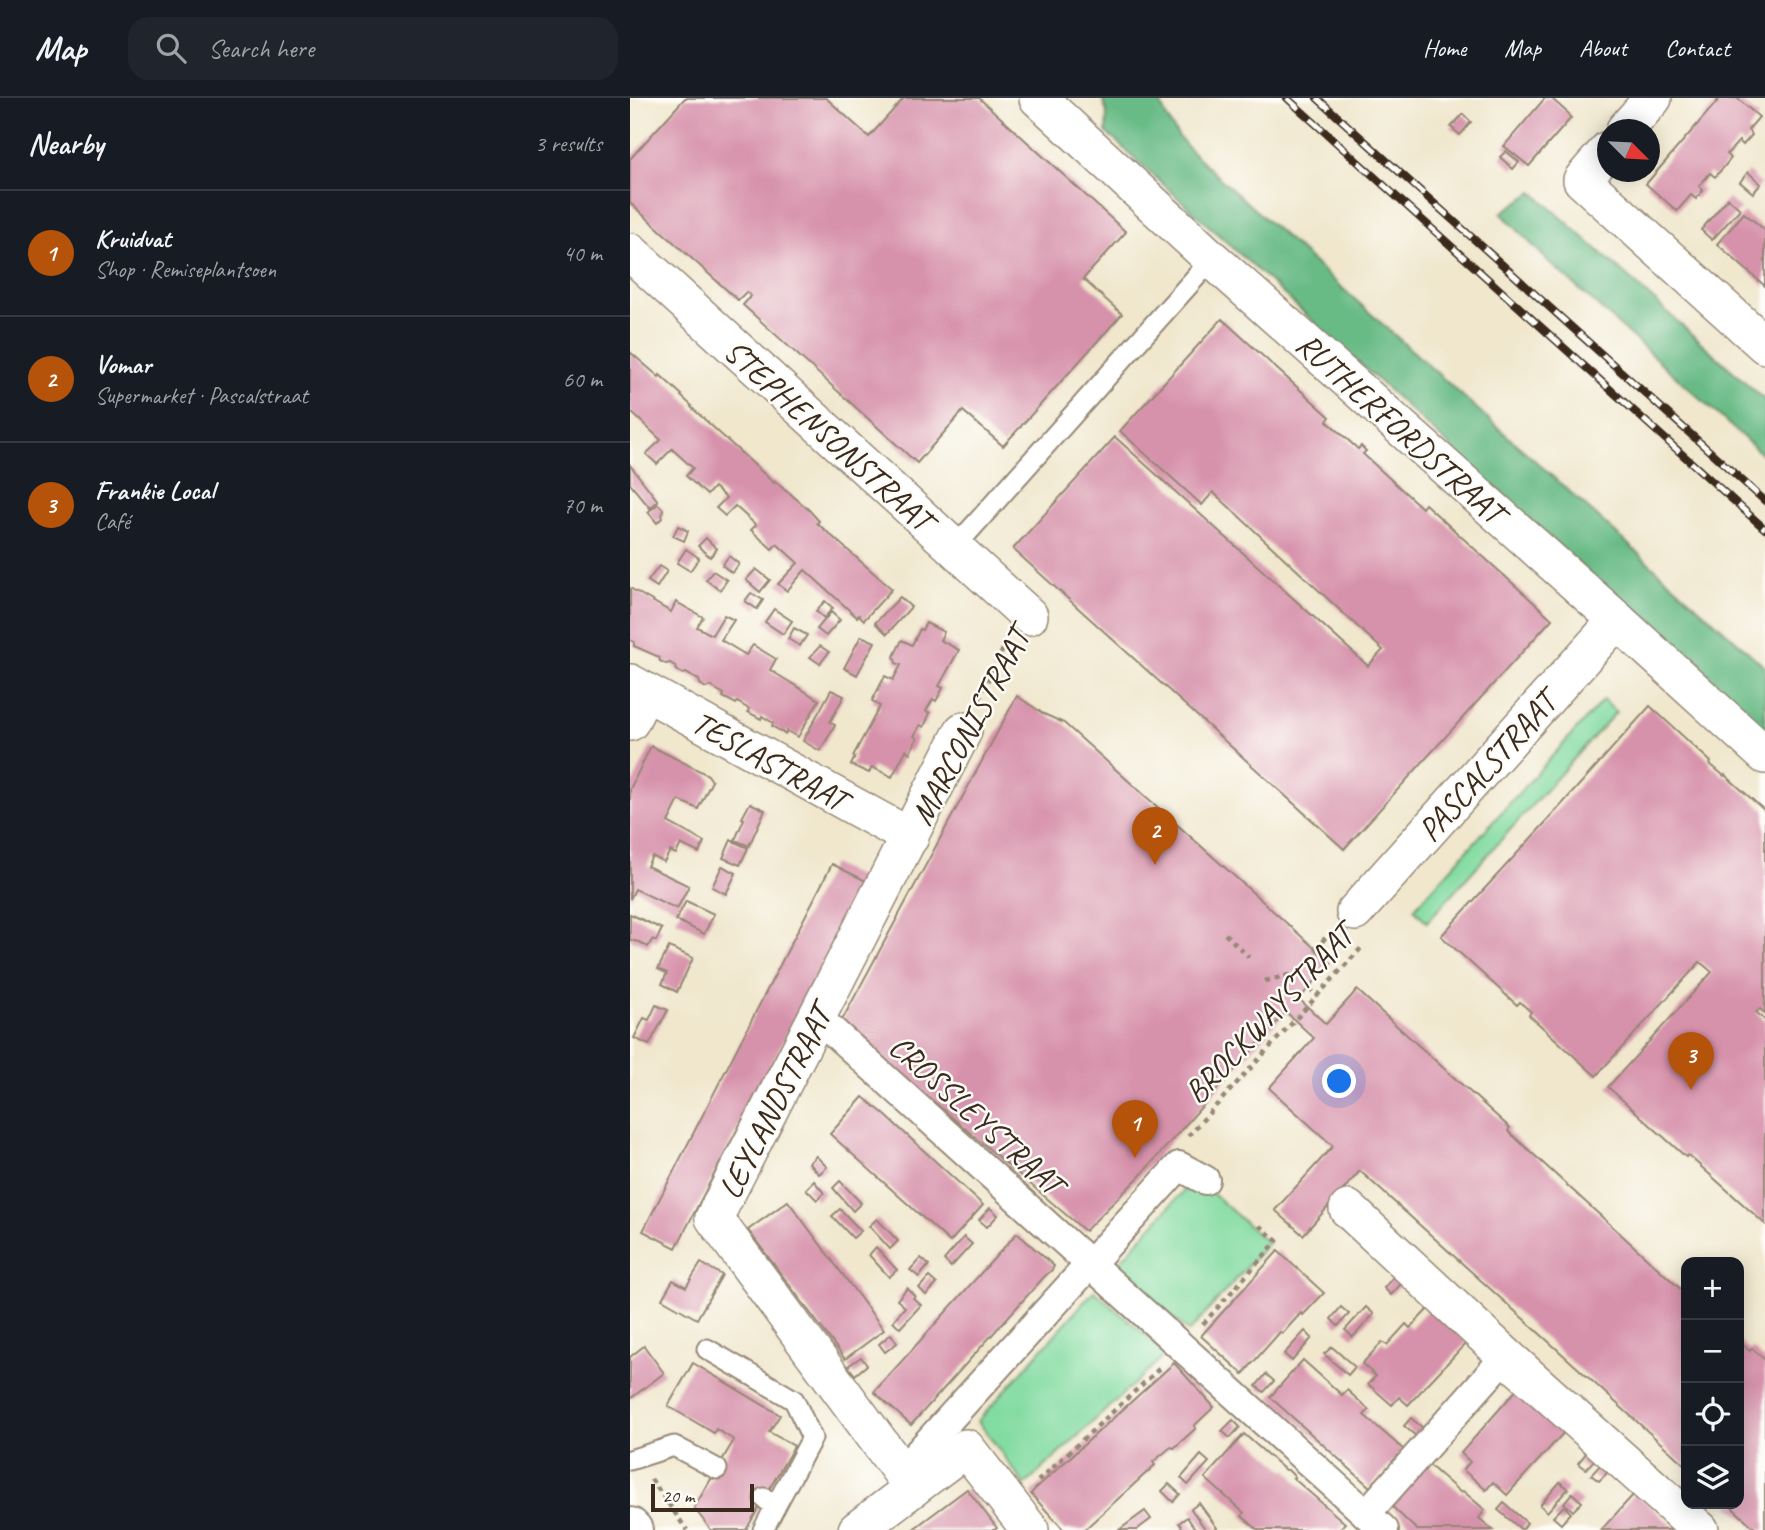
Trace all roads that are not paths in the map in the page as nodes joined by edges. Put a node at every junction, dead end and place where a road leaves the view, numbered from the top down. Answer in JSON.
{"nodes":[{"id":1,"x":1038,"y":98,"type":"edge"},
{"id":2,"x":1653,"y":98,"type":"edge"},
{"id":3,"x":1635,"y":119,"type":"edge"},
{"id":4,"x":1597,"y":163,"type":"edge"},
{"id":5,"x":630,"y":252,"type":"edge"},
{"id":6,"x":1212,"y":259,"type":"junction"},
{"id":7,"x":1765,"y":345,"type":"edge"},
{"id":8,"x":954,"y":548,"type":"junction"},
{"id":9,"x":1028,"y":616,"type":"road end"},
{"id":10,"x":1617,"y":620,"type":"junction"},
{"id":11,"x":635,"y":699,"type":"edge"},
{"id":12,"x":963,"y":731,"type":"road end"},
{"id":13,"x":1765,"y":755,"type":"edge"},
{"id":14,"x":910,"y":836,"type":"junction"},
{"id":15,"x":1362,"y":927,"type":"road end"},
{"id":16,"x":817,"y":1017,"type":"junction"},
{"id":17,"x":1205,"y":1180,"type":"dead end"},
{"id":18,"x":1348,"y":1209,"type":"dead end"},
{"id":19,"x":1090,"y":1264,"type":"junction"},
{"id":20,"x":707,"y":1349,"type":"dead end"},
{"id":21,"x":1506,"y":1356,"type":"junction"},
{"id":22,"x":633,"y":1459,"type":"edge"},
{"id":23,"x":717,"y":1469,"type":"dead end"},
{"id":24,"x":907,"y":1480,"type":"junction"},
{"id":25,"x":1375,"y":1522,"type":"edge"},
{"id":26,"x":763,"y":1530,"type":"edge"},
{"id":27,"x":857,"y":1530,"type":"edge"},
{"id":28,"x":1030,"y":1530,"type":"edge"},
{"id":29,"x":1700,"y":1530,"type":"edge"}],
"edges":[{"from":1,"to":6,"type":"street","name":"RUTHERFORDSTRAAT"},
{"from":2,"to":3,"type":"street"},
{"from":4,"to":7,"type":"street"},
{"from":5,"to":8,"type":"street","name":"STEPHENSONSTRAAT"},
{"from":6,"to":8,"type":"lane"},
{"from":6,"to":10,"type":"street","name":"RUTHERFORDSTRAAT"},
{"from":8,"to":9,"type":"street","name":"STEPHENSONSTRAAT"},
{"from":10,"to":13,"type":"street","name":"RUTHERFORDSTRAAT"},
{"from":10,"to":15,"type":"street","name":"PASCALSTRAAT"},
{"from":11,"to":14,"type":"street","name":"TESLASTRAAT"},
{"from":12,"to":14,"type":"street","name":"MARCONISTRAAT"},
{"from":14,"to":16,"type":"street","name":"LEYLANDSTRAAT"},
{"from":16,"to":19,"type":"street","name":"CROSSLEYSTRAAT"},
{"from":16,"to":24,"type":"street","name":"LEYLANDSTRAAT"},
{"from":17,"to":19,"type":"street"},
{"from":18,"to":21,"type":"street"},
{"from":19,"to":24,"type":"street"},
{"from":19,"to":25,"type":"street","name":"CROSSLEYSTRAAT"},
{"from":20,"to":26,"type":"lane"},
{"from":21,"to":25,"type":"street"},
{"from":21,"to":29,"type":"street"},
{"from":22,"to":23,"type":"lane"},
{"from":24,"to":27,"type":"street"},
{"from":24,"to":28,"type":"street"}]}
